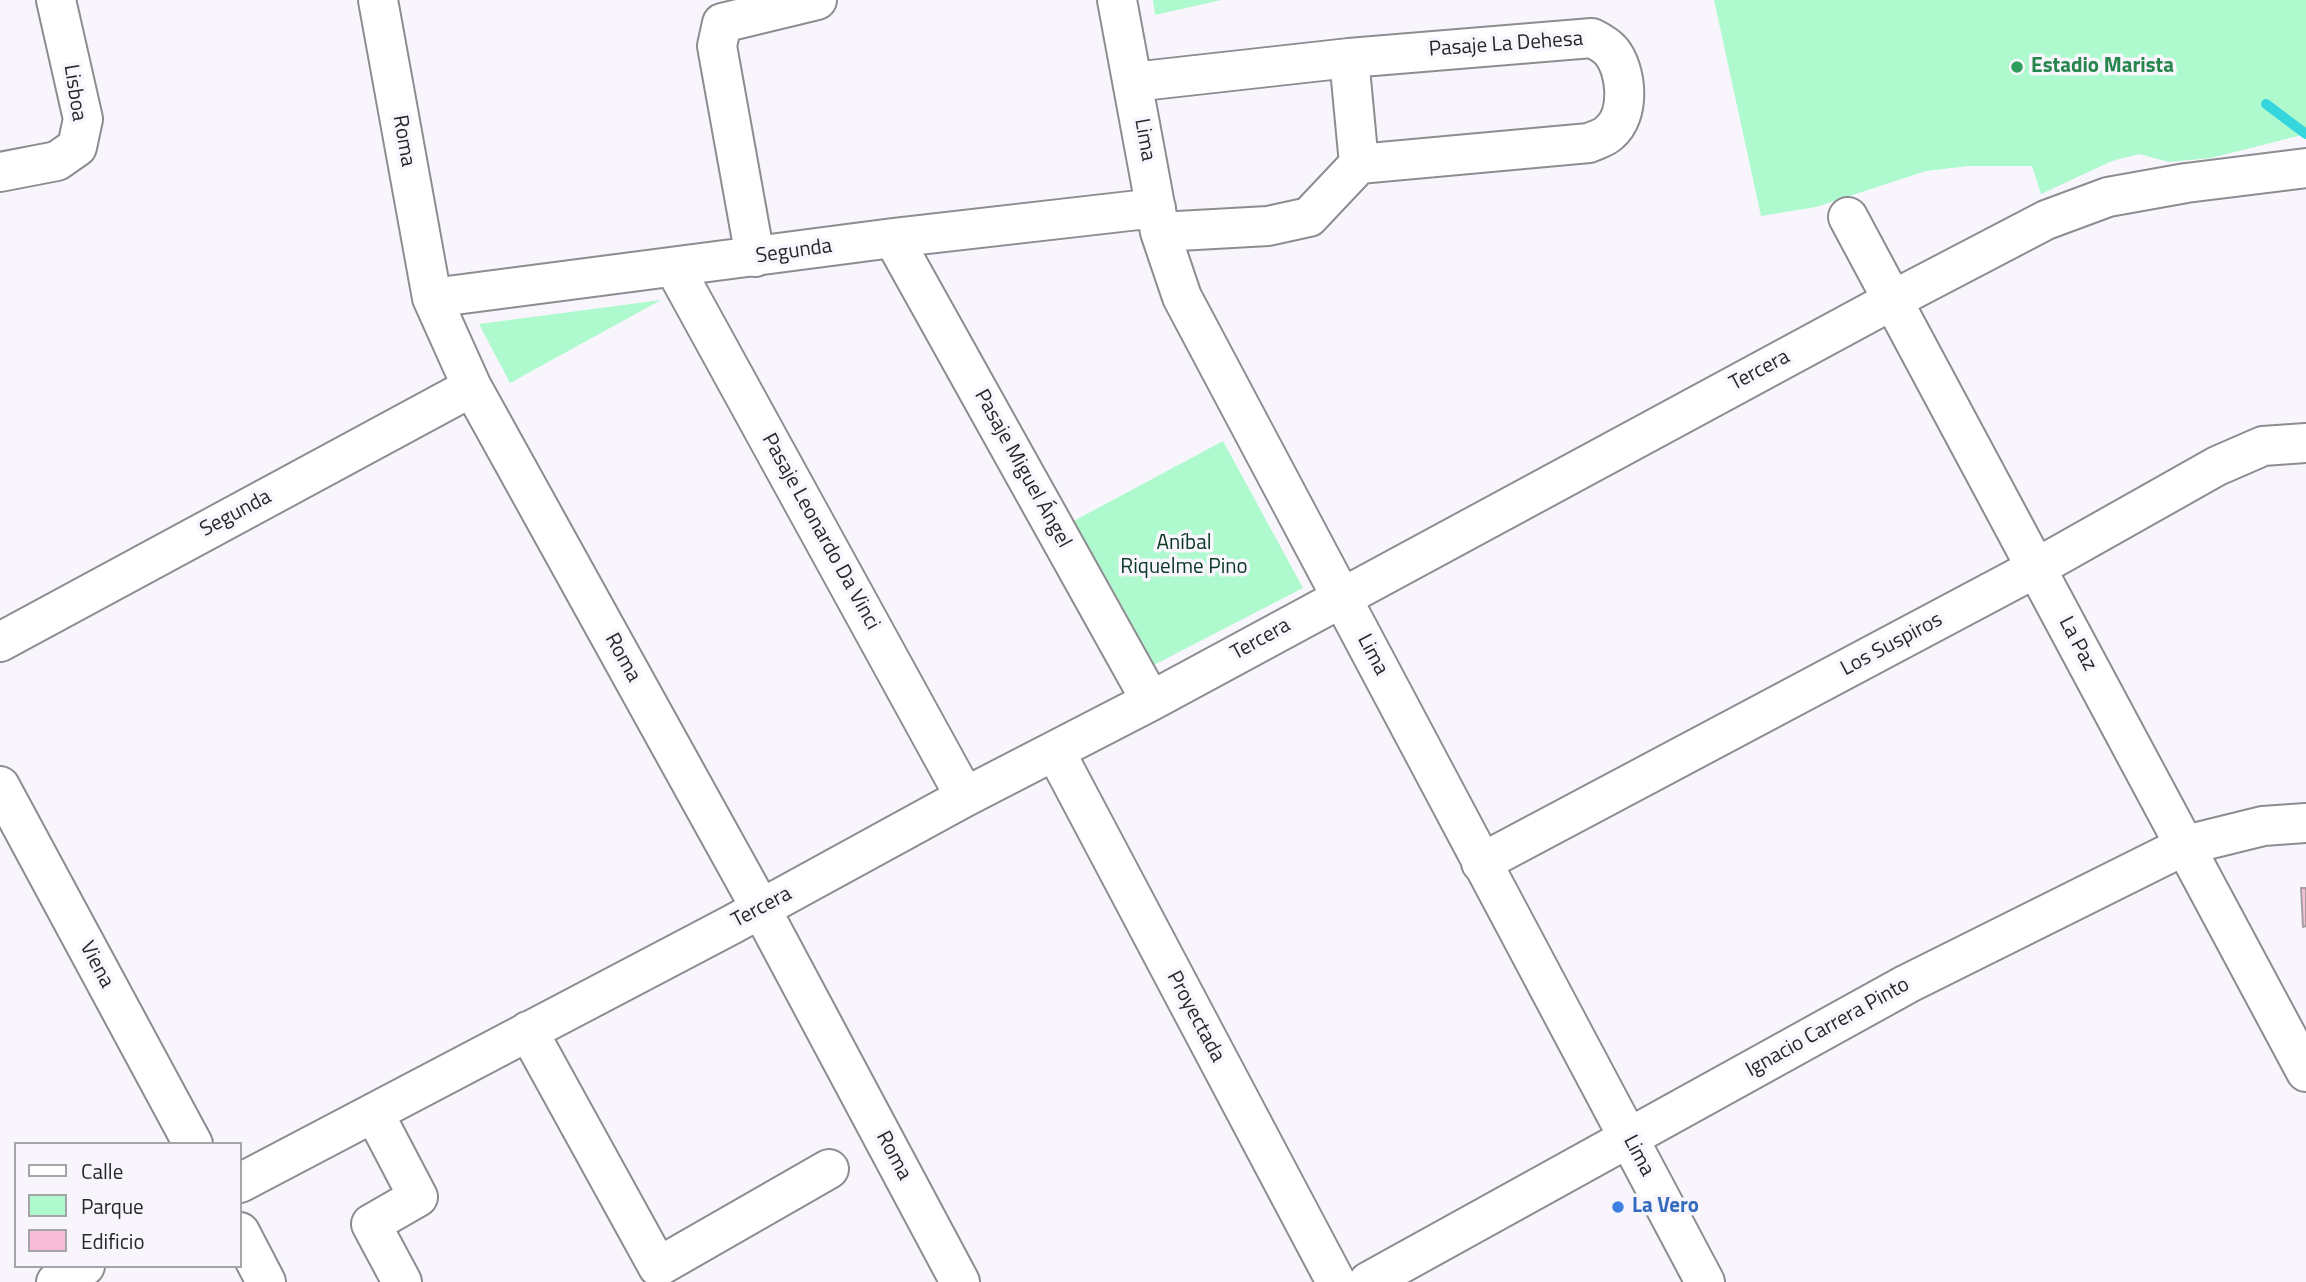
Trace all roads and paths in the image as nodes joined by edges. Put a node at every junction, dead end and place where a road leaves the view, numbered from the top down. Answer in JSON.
{"nodes":[{"id":1,"x":56,"y":0,"type":"edge"},
{"id":2,"x":378,"y":0,"type":"edge"},
{"id":3,"x":817,"y":0,"type":"edge"},
{"id":4,"x":1117,"y":0,"type":"edge"},
{"id":5,"x":1349,"y":58,"type":"junction"},
{"id":6,"x":1133,"y":82,"type":"junction"},
{"id":7,"x":1359,"y":164,"type":"junction"},
{"id":8,"x":2306,"y":168,"type":"edge"},
{"id":9,"x":0,"y":172,"type":"edge"},
{"id":10,"x":1847,"y":217,"type":"dead end"},
{"id":11,"x":1158,"y":220,"type":"junction"},
{"id":12,"x":893,"y":238,"type":"junction"},
{"id":13,"x":755,"y":257,"type":"junction"},
{"id":14,"x":674,"y":267,"type":"junction"},
{"id":15,"x":432,"y":298,"type":"junction"},
{"id":16,"x":1891,"y":301,"type":"junction"},
{"id":17,"x":472,"y":387,"type":"junction"},
{"id":18,"x":2306,"y":443,"type":"edge"},
{"id":19,"x":2036,"y":568,"type":"junction"},
{"id":20,"x":1342,"y":596,"type":"junction"},
{"id":21,"x":0,"y":642,"type":"edge"},
{"id":22,"x":1150,"y":701,"type":"junction"},
{"id":23,"x":1055,"y":751,"type":"junction"},
{"id":24,"x":0,"y":786,"type":"edge"},
{"id":25,"x":965,"y":797,"type":"junction"},
{"id":26,"x":2306,"y":822,"type":"edge"},
{"id":27,"x":2186,"y":845,"type":"junction"},
{"id":28,"x":1482,"y":863,"type":"junction"},
{"id":29,"x":761,"y":909,"type":"junction"},
{"id":30,"x":528,"y":1031,"type":"junction"},
{"id":31,"x":2306,"y":1072,"type":"edge"},
{"id":32,"x":374,"y":1112,"type":"junction"},
{"id":33,"x":1628,"y":1138,"type":"junction"},
{"id":34,"x":191,"y":1142,"type":"edge"},
{"id":35,"x":829,"y":1169,"type":"dead end"},
{"id":36,"x":242,"y":1182,"type":"edge"},
{"id":37,"x":242,"y":1236,"type":"edge"},
{"id":38,"x":81,"y":1268,"type":"edge"},
{"id":39,"x":56,"y":1282,"type":"edge"},
{"id":40,"x":266,"y":1282,"type":"edge"},
{"id":41,"x":402,"y":1282,"type":"edge"},
{"id":42,"x":960,"y":1282,"type":"edge"},
{"id":43,"x":1336,"y":1282,"type":"edge"},
{"id":44,"x":1368,"y":1282,"type":"edge"},
{"id":45,"x":1704,"y":1282,"type":"edge"}],
"edges":[{"from":1,"to":9,"type":"street","name":"Lisboa"},
{"from":2,"to":15,"type":"street","name":"Roma"},
{"from":3,"to":13,"type":"street"},
{"from":4,"to":6,"type":"street","name":"Lima"},
{"from":5,"to":6,"type":"street","name":"Pasaje La Dehesa"},
{"from":5,"to":7,"type":"street"},
{"from":5,"to":7,"type":"street","name":"Pasaje La Dehesa"},
{"from":6,"to":11,"type":"street","name":"Lima"},
{"from":7,"to":11,"type":"street"},
{"from":8,"to":16,"type":"street","name":"Tercera"},
{"from":10,"to":16,"type":"street","name":"La Paz"},
{"from":11,"to":12,"type":"street","name":"Segunda"},
{"from":11,"to":20,"type":"street","name":"Lima"},
{"from":12,"to":13,"type":"street","name":"Segunda"},
{"from":12,"to":22,"type":"street","name":"Pasaje Miguel Ángel"},
{"from":13,"to":14,"type":"street","name":"Segunda"},
{"from":14,"to":15,"type":"street","name":"Segunda"},
{"from":14,"to":25,"type":"street","name":"Pasaje Leonardo Da Vinci"},
{"from":15,"to":17,"type":"street","name":"Roma"},
{"from":16,"to":19,"type":"street","name":"La Paz"},
{"from":16,"to":20,"type":"street","name":"Tercera"},
{"from":17,"to":21,"type":"street","name":"Segunda"},
{"from":17,"to":29,"type":"street","name":"Roma"},
{"from":18,"to":19,"type":"street","name":"Los Suspiros"},
{"from":19,"to":27,"type":"street","name":"La Paz"},
{"from":19,"to":28,"type":"street","name":"Los Suspiros"},
{"from":20,"to":22,"type":"street","name":"Tercera"},
{"from":20,"to":28,"type":"street","name":"Lima"},
{"from":22,"to":23,"type":"street","name":"Tercera"},
{"from":23,"to":25,"type":"street","name":"Tercera"},
{"from":23,"to":43,"type":"street","name":"Proyectada"},
{"from":24,"to":34,"type":"street","name":"Viena"},
{"from":25,"to":29,"type":"street","name":"Tercera"},
{"from":26,"to":27,"type":"street","name":"Ignacio Carrera Pinto"},
{"from":27,"to":31,"type":"street","name":"La Paz"},
{"from":27,"to":33,"type":"street","name":"Ignacio Carrera Pinto"},
{"from":28,"to":33,"type":"street","name":"Lima"},
{"from":29,"to":30,"type":"street","name":"Tercera"},
{"from":29,"to":42,"type":"street","name":"Roma"},
{"from":30,"to":32,"type":"street","name":"Tercera"},
{"from":30,"to":35,"type":"street"},
{"from":32,"to":36,"type":"street","name":"Tercera"},
{"from":32,"to":41,"type":"street"},
{"from":33,"to":44,"type":"street","name":"Ignacio Carrera Pinto"},
{"from":33,"to":45,"type":"street","name":"Lima"},
{"from":37,"to":40,"type":"street"},
{"from":38,"to":39,"type":"street"}]}
